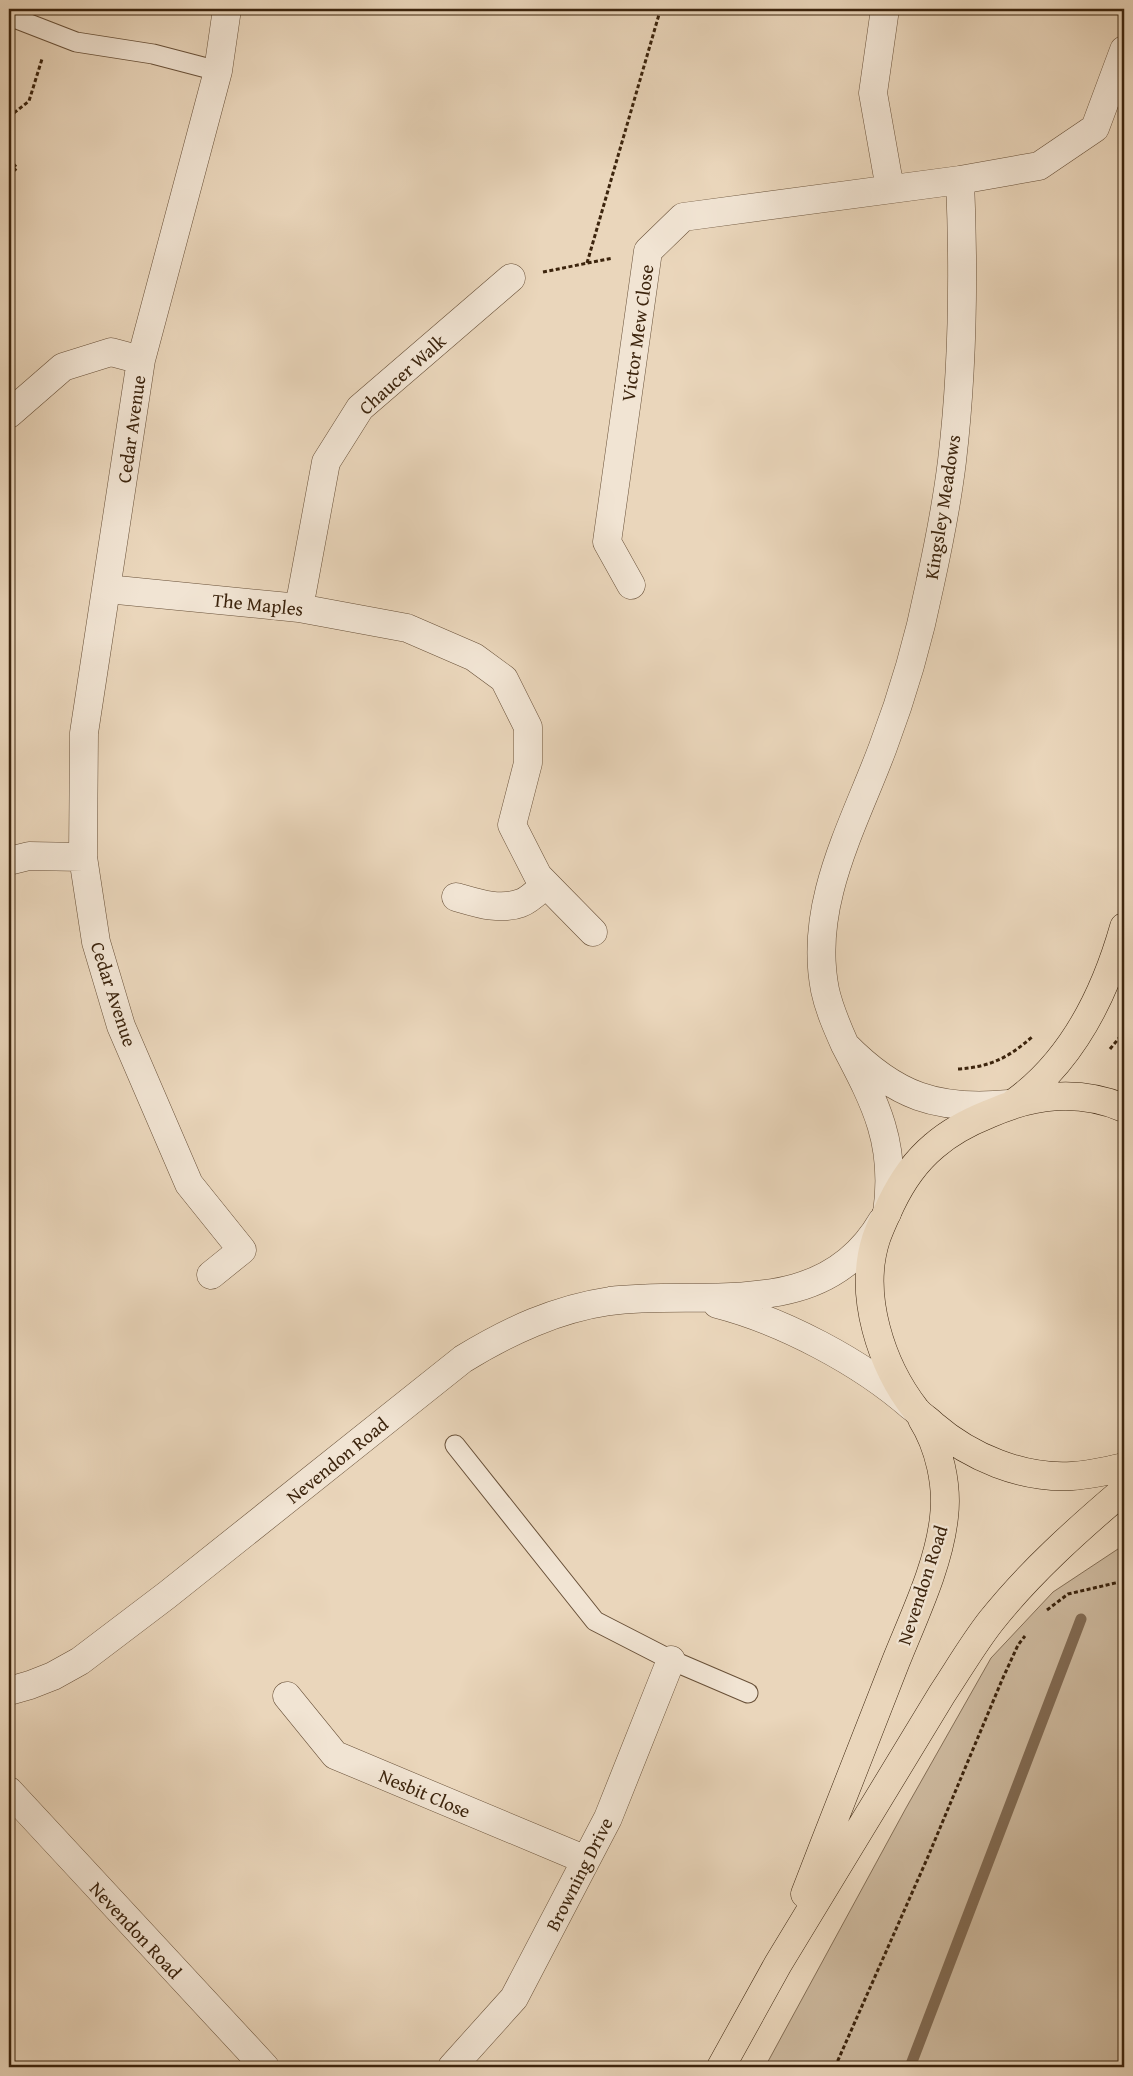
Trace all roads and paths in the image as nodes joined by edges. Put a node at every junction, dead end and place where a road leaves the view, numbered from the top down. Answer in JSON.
{"nodes":[{"id":1,"x":228,"y":9,"type":"edge"},
{"id":2,"x":659,"y":9,"type":"edge"},
{"id":3,"x":885,"y":9,"type":"edge"},
{"id":4,"x":9,"y":16,"type":"edge"},
{"id":5,"x":50,"y":32,"type":"junction"},
{"id":6,"x":1124,"y":50,"type":"edge"},
{"id":7,"x":218,"y":71,"type":"junction"},
{"id":8,"x":9,"y":117,"type":"edge"},
{"id":9,"x":9,"y":159,"type":"edge"},
{"id":10,"x":9,"y":175,"type":"edge"},
{"id":11,"x":960,"y":180,"type":"junction"},
{"id":12,"x":890,"y":189,"type":"junction"},
{"id":13,"x":648,"y":251,"type":"junction"},
{"id":14,"x":587,"y":263,"type":"junction"},
{"id":15,"x":511,"y":278,"type":"joint"},
{"id":16,"x":141,"y":360,"type":"junction"},
{"id":17,"x":9,"y":414,"type":"edge"},
{"id":18,"x":631,"y":585,"type":"dead end"},
{"id":19,"x":107,"y":589,"type":"junction"},
{"id":20,"x":299,"y":608,"type":"junction"},
{"id":21,"x":83,"y":857,"type":"junction"},
{"id":22,"x":9,"y":861,"type":"edge"},
{"id":23,"x":546,"y":884,"type":"junction"},
{"id":24,"x":456,"y":897,"type":"dead end"},
{"id":25,"x":1124,"y":927,"type":"edge"},
{"id":26,"x":593,"y":932,"type":"dead end"},
{"id":27,"x":1081,"y":1029,"type":"junction"},
{"id":28,"x":1039,"y":1030,"type":"dead end"},
{"id":29,"x":1124,"y":1032,"type":"edge"},
{"id":30,"x":845,"y":1044,"type":"junction"},
{"id":31,"x":952,"y":1069,"type":"dead end"},
{"id":32,"x":1012,"y":1104,"type":"junction"},
{"id":33,"x":1124,"y":1108,"type":"edge"},
{"id":34,"x":886,"y":1213,"type":"junction"},
{"id":35,"x":212,"y":1275,"type":"dead end"},
{"id":36,"x":694,"y":1299,"type":"junction"},
{"id":37,"x":917,"y":1411,"type":"junction"},
{"id":38,"x":455,"y":1445,"type":"dead end"},
{"id":39,"x":1124,"y":1467,"type":"edge"},
{"id":40,"x":1124,"y":1490,"type":"edge"},
{"id":41,"x":1124,"y":1581,"type":"edge"},
{"id":42,"x":1046,"y":1611,"type":"dead end"},
{"id":43,"x":1029,"y":1631,"type":"dead end"},
{"id":44,"x":672,"y":1660,"type":"junction"},
{"id":45,"x":9,"y":1691,"type":"edge"},
{"id":46,"x":748,"y":1693,"type":"dead end"},
{"id":47,"x":287,"y":1696,"type":"dead end"},
{"id":48,"x":9,"y":1791,"type":"edge"},
{"id":49,"x":586,"y":1860,"type":"junction"},
{"id":50,"x":778,"y":1964,"type":"junction"},
{"id":51,"x":265,"y":2067,"type":"edge"},
{"id":52,"x":452,"y":2067,"type":"edge"},
{"id":53,"x":721,"y":2067,"type":"edge"},
{"id":54,"x":835,"y":2067,"type":"edge"}],
"edges":[{"from":1,"to":7,"type":"street","name":"Cedar Avenue"},
{"from":2,"to":14,"type":"path"},
{"from":3,"to":12,"type":"street"},
{"from":4,"to":5,"type":"lane"},
{"from":5,"to":7,"type":"lane"},
{"from":5,"to":8,"type":"path"},
{"from":6,"to":11,"type":"street"},
{"from":7,"to":16,"type":"street","name":"Cedar Avenue"},
{"from":9,"to":10,"type":"path"},
{"from":11,"to":12,"type":"street","name":"Victor Mew Close"},
{"from":11,"to":30,"type":"street","name":"Kingsley Meadows"},
{"from":12,"to":13,"type":"street","name":"Victor Mew Close"},
{"from":13,"to":14,"type":"path"},
{"from":13,"to":18,"type":"street","name":"Victor Mew Close"},
{"from":14,"to":15,"type":"path"},
{"from":15,"to":20,"type":"street","name":"Chaucer Walk"},
{"from":16,"to":17,"type":"street"},
{"from":16,"to":19,"type":"street","name":"Cedar Avenue"},
{"from":19,"to":20,"type":"street","name":"The Maples"},
{"from":19,"to":21,"type":"street","name":"Cedar Avenue"},
{"from":20,"to":23,"type":"street","name":"The Maples"},
{"from":21,"to":22,"type":"street"},
{"from":21,"to":35,"type":"street","name":"Cedar Avenue"},
{"from":23,"to":24,"type":"street"},
{"from":23,"to":26,"type":"street","name":"The Maples"},
{"from":25,"to":27,"type":"main road"},
{"from":27,"to":29,"type":"path"},
{"from":27,"to":32,"type":"main road"},
{"from":28,"to":31,"type":"path"},
{"from":30,"to":32,"type":"street","name":"Kingsley Meadows"},
{"from":30,"to":34,"type":"street","name":"Kingsley Meadows"},
{"from":32,"to":33,"type":"main road"},
{"from":32,"to":34,"type":"main road"},
{"from":34,"to":36,"type":"street","name":"Nevendon Road"},
{"from":34,"to":37,"type":"main road"},
{"from":36,"to":37,"type":"street","name":"Nevendon Road"},
{"from":36,"to":45,"type":"street","name":"Nevendon Road"},
{"from":37,"to":39,"type":"main road"},
{"from":37,"to":50,"type":"main road","name":"Nevendon Road"},
{"from":38,"to":44,"type":"lane"},
{"from":40,"to":50,"type":"main road","name":"Nevendon Road"},
{"from":41,"to":42,"type":"path"},
{"from":43,"to":54,"type":"path"},
{"from":44,"to":46,"type":"lane"},
{"from":44,"to":49,"type":"street","name":"Browning Drive"},
{"from":47,"to":49,"type":"street","name":"Nesbit Close"},
{"from":48,"to":51,"type":"street","name":"Nevendon Road"},
{"from":49,"to":52,"type":"street","name":"Browning Drive"},
{"from":50,"to":53,"type":"main road","name":"Nevendon Road"}]}
